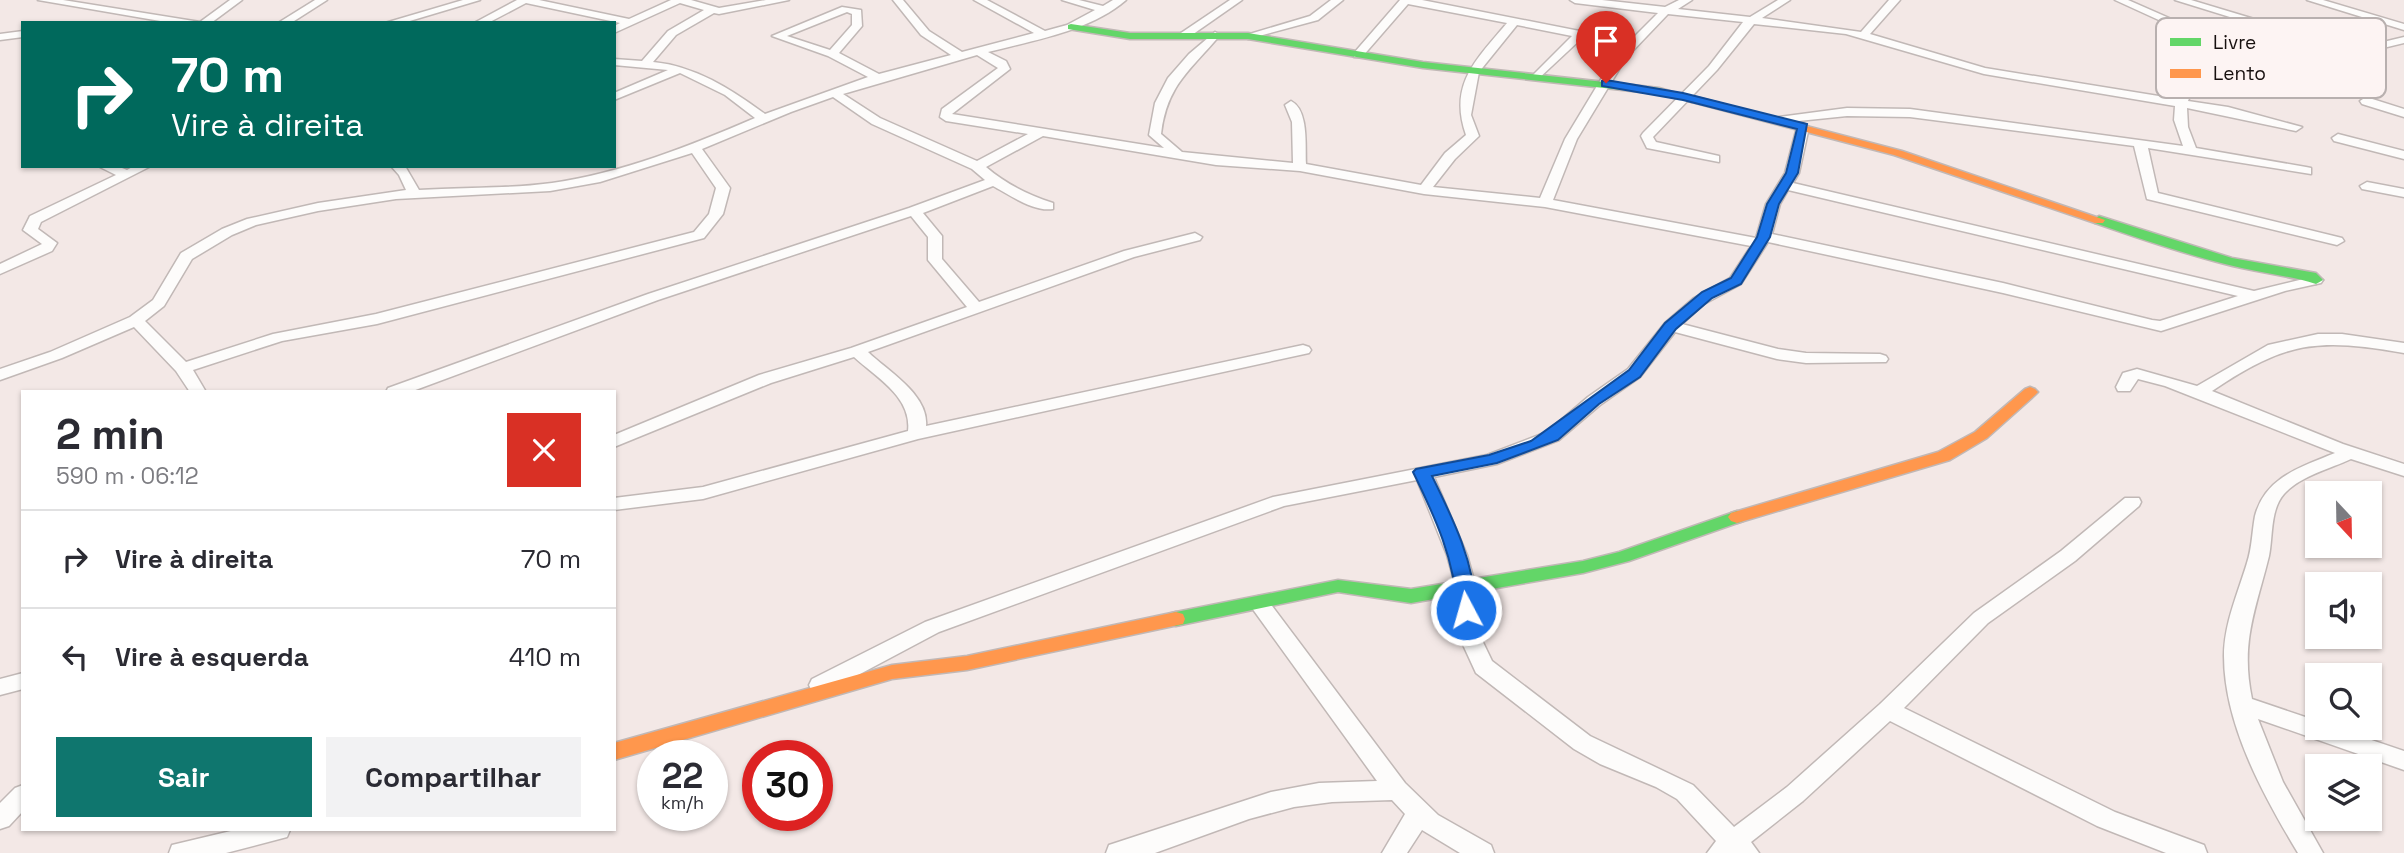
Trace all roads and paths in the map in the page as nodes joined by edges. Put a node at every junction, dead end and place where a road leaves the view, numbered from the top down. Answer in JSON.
{"nodes":[{"id":1,"x":43,"y":0,"type":"edge"},
{"id":2,"x":120,"y":0,"type":"edge"},
{"id":3,"x":237,"y":0,"type":"edge"},
{"id":4,"x":322,"y":0,"type":"edge"},
{"id":5,"x":475,"y":0,"type":"edge"},
{"id":6,"x":525,"y":0,"type":"edge"},
{"id":7,"x":784,"y":0,"type":"edge"},
{"id":8,"x":898,"y":0,"type":"edge"},
{"id":9,"x":979,"y":0,"type":"edge"},
{"id":10,"x":1067,"y":0,"type":"edge"},
{"id":11,"x":1121,"y":0,"type":"edge"},
{"id":12,"x":1237,"y":0,"type":"edge"},
{"id":13,"x":1339,"y":0,"type":"edge"},
{"id":14,"x":1406,"y":0,"type":"edge"},
{"id":15,"x":1575,"y":0,"type":"edge"},
{"id":16,"x":1687,"y":0,"type":"edge"},
{"id":17,"x":1784,"y":0,"type":"edge"},
{"id":18,"x":1895,"y":0,"type":"edge"},
{"id":19,"x":2120,"y":0,"type":"edge"},
{"id":20,"x":2180,"y":0,"type":"edge"},
{"id":21,"x":2312,"y":0,"type":"edge"},
{"id":22,"x":1632,"y":3,"type":"edge"},
{"id":23,"x":847,"y":4,"type":"edge"},
{"id":24,"x":99,"y":7,"type":"junction"},
{"id":25,"x":711,"y":10,"type":"junction"},
{"id":26,"x":1107,"y":10,"type":"junction"},
{"id":27,"x":1665,"y":11,"type":"junction"},
{"id":28,"x":2160,"y":18,"type":"edge"},
{"id":29,"x":2240,"y":18,"type":"edge"},
{"id":30,"x":2373,"y":18,"type":"edge"},
{"id":31,"x":183,"y":21,"type":"edge"},
{"id":32,"x":207,"y":21,"type":"edge"},
{"id":33,"x":286,"y":21,"type":"edge"},
{"id":34,"x":397,"y":21,"type":"edge"},
{"id":35,"x":483,"y":21,"type":"edge"},
{"id":36,"x":1750,"y":21,"type":"junction"},
{"id":37,"x":629,"y":22,"type":"junction"},
{"id":38,"x":1514,"y":22,"type":"junction"},
{"id":39,"x":2386,"y":22,"type":"edge"},
{"id":40,"x":1070,"y":27,"type":"junction"},
{"id":41,"x":2404,"y":27,"type":"edge"},
{"id":42,"x":616,"y":29,"type":"edge"},
{"id":43,"x":21,"y":34,"type":"edge"},
{"id":44,"x":1580,"y":34,"type":"junction"},
{"id":45,"x":1045,"y":35,"type":"junction"},
{"id":46,"x":1185,"y":35,"type":"junction"},
{"id":47,"x":1215,"y":35,"type":"junction"},
{"id":48,"x":1864,"y":35,"type":"junction"},
{"id":49,"x":1248,"y":36,"type":"junction"},
{"id":50,"x":0,"y":37,"type":"edge"},
{"id":51,"x":2404,"y":40,"type":"edge"},
{"id":52,"x":1630,"y":44,"type":"junction"},
{"id":53,"x":2386,"y":44,"type":"edge"},
{"id":54,"x":979,"y":52,"type":"junction"},
{"id":55,"x":832,"y":54,"type":"junction"},
{"id":56,"x":1358,"y":55,"type":"junction"},
{"id":57,"x":960,"y":57,"type":"junction"},
{"id":58,"x":616,"y":62,"type":"edge"},
{"id":59,"x":645,"y":64,"type":"junction"},
{"id":60,"x":680,"y":69,"type":"junction"},
{"id":61,"x":1473,"y":71,"type":"junction"},
{"id":62,"x":1537,"y":77,"type":"junction"},
{"id":63,"x":878,"y":78,"type":"junction"},
{"id":64,"x":1606,"y":83,"type":"junction"},
{"id":65,"x":833,"y":92,"type":"junction"},
{"id":66,"x":616,"y":96,"type":"edge"},
{"id":67,"x":1683,"y":96,"type":"junction"},
{"id":68,"x":2183,"y":98,"type":"edge"},
{"id":69,"x":2366,"y":101,"type":"dead end"},
{"id":70,"x":2179,"y":104,"type":"junction"},
{"id":71,"x":1291,"y":105,"type":"dead end"},
{"id":72,"x":2404,"y":113,"type":"edge"},
{"id":73,"x":762,"y":118,"type":"junction"},
{"id":74,"x":1782,"y":120,"type":"junction"},
{"id":75,"x":1803,"y":127,"type":"junction"},
{"id":76,"x":2296,"y":127,"type":"dead end"},
{"id":77,"x":1041,"y":132,"type":"junction"},
{"id":78,"x":2337,"y":138,"type":"dead end"},
{"id":79,"x":2140,"y":143,"type":"junction"},
{"id":80,"x":695,"y":148,"type":"junction"},
{"id":81,"x":2191,"y":151,"type":"junction"},
{"id":82,"x":1180,"y":155,"type":"junction"},
{"id":83,"x":2404,"y":155,"type":"edge"},
{"id":84,"x":1714,"y":159,"type":"dead end"},
{"id":85,"x":977,"y":166,"type":"junction"},
{"id":86,"x":1300,"y":167,"type":"junction"},
{"id":87,"x":110,"y":168,"type":"edge"},
{"id":88,"x":140,"y":168,"type":"edge"},
{"id":89,"x":401,"y":169,"type":"edge"},
{"id":90,"x":2306,"y":171,"type":"dead end"},
{"id":91,"x":127,"y":174,"type":"junction"},
{"id":92,"x":994,"y":181,"type":"junction"},
{"id":93,"x":1784,"y":185,"type":"junction"},
{"id":94,"x":2367,"y":186,"type":"dead end"},
{"id":95,"x":1424,"y":190,"type":"junction"},
{"id":96,"x":2404,"y":193,"type":"edge"},
{"id":97,"x":414,"y":194,"type":"junction"},
{"id":98,"x":1545,"y":204,"type":"junction"},
{"id":99,"x":1048,"y":206,"type":"dead end"},
{"id":100,"x":914,"y":211,"type":"junction"},
{"id":101,"x":1195,"y":237,"type":"dead end"},
{"id":102,"x":1762,"y":240,"type":"junction"},
{"id":103,"x":2337,"y":240,"type":"dead end"},
{"id":104,"x":0,"y":270,"type":"edge"},
{"id":105,"x":2316,"y":280,"type":"joint"},
{"id":106,"x":2256,"y":296,"type":"junction"},
{"id":107,"x":976,"y":308,"type":"junction"},
{"id":108,"x":136,"y":320,"type":"junction"},
{"id":109,"x":1671,"y":326,"type":"junction"},
{"id":110,"x":2404,"y":348,"type":"edge"},
{"id":111,"x":857,"y":351,"type":"junction"},
{"id":112,"x":1303,"y":351,"type":"dead end"},
{"id":113,"x":1880,"y":359,"type":"dead end"},
{"id":114,"x":183,"y":368,"type":"junction"},
{"id":115,"x":0,"y":375,"type":"edge"},
{"id":116,"x":2124,"y":387,"type":"dead end"},
{"id":117,"x":197,"y":390,"type":"edge"},
{"id":118,"x":399,"y":390,"type":"edge"},
{"id":119,"x":2030,"y":392,"type":"dead end"},
{"id":120,"x":2199,"y":392,"type":"junction"},
{"id":121,"x":916,"y":434,"type":"junction"},
{"id":122,"x":616,"y":441,"type":"edge"},
{"id":123,"x":2348,"y":454,"type":"junction"},
{"id":124,"x":2404,"y":470,"type":"edge"},
{"id":125,"x":1422,"y":472,"type":"junction"},
{"id":126,"x":2132,"y":502,"type":"dead end"},
{"id":127,"x":616,"y":505,"type":"edge"},
{"id":128,"x":1465,"y":587,"type":"junction"},
{"id":129,"x":1259,"y":603,"type":"junction"},
{"id":130,"x":21,"y":682,"type":"edge"},
{"id":131,"x":0,"y":687,"type":"edge"},
{"id":132,"x":795,"y":699,"type":"junction"},
{"id":133,"x":2241,"y":704,"type":"junction"},
{"id":134,"x":1888,"y":710,"type":"junction"},
{"id":135,"x":616,"y":751,"type":"edge"},
{"id":136,"x":2404,"y":761,"type":"edge"},
{"id":137,"x":1397,"y":790,"type":"junction"},
{"id":138,"x":21,"y":797,"type":"edge"},
{"id":139,"x":1419,"y":813,"type":"junction"},
{"id":140,"x":0,"y":819,"type":"edge"},
{"id":141,"x":274,"y":831,"type":"edge"},
{"id":142,"x":1733,"y":850,"type":"edge"},
{"id":143,"x":181,"y":853,"type":"edge"},
{"id":144,"x":1118,"y":853,"type":"edge"},
{"id":145,"x":1394,"y":853,"type":"edge"},
{"id":146,"x":1482,"y":853,"type":"edge"},
{"id":147,"x":2195,"y":853,"type":"edge"},
{"id":148,"x":2311,"y":853,"type":"edge"}],
"edges":[{"from":1,"to":24,"type":"street"},
{"from":2,"to":24,"type":"street"},
{"from":3,"to":32,"type":"street"},
{"from":4,"to":33,"type":"street"},
{"from":5,"to":34,"type":"street"},
{"from":6,"to":35,"type":"street"},
{"from":6,"to":37,"type":"street"},
{"from":7,"to":25,"type":"street"},
{"from":8,"to":57,"type":"street"},
{"from":9,"to":45,"type":"street"},
{"from":10,"to":26,"type":"street"},
{"from":11,"to":26,"type":"street"},
{"from":12,"to":46,"type":"street"},
{"from":13,"to":49,"type":"street"},
{"from":14,"to":38,"type":"street"},
{"from":14,"to":56,"type":"street"},
{"from":15,"to":22,"type":"street"},
{"from":16,"to":27,"type":"street"},
{"from":17,"to":36,"type":"street"},
{"from":18,"to":48,"type":"street"},
{"from":19,"to":28,"type":"street"},
{"from":20,"to":29,"type":"street"},
{"from":21,"to":30,"type":"street"},
{"from":22,"to":27,"type":"street"},
{"from":23,"to":55,"type":"street"},
{"from":23,"to":55,"type":"street"},
{"from":24,"to":31,"type":"street"},
{"from":25,"to":37,"type":"street"},
{"from":25,"to":59,"type":"street"},
{"from":26,"to":40,"type":"street"},
{"from":27,"to":36,"type":"street"},
{"from":27,"to":52,"type":"street"},
{"from":36,"to":48,"type":"street"},
{"from":36,"to":67,"type":"street"},
{"from":37,"to":42,"type":"street"},
{"from":38,"to":44,"type":"street"},
{"from":38,"to":61,"type":"street"},
{"from":39,"to":41,"type":"street"},
{"from":40,"to":45,"type":"street"},
{"from":40,"to":46,"type":"street"},
{"from":43,"to":50,"type":"street"},
{"from":44,"to":52,"type":"street"},
{"from":44,"to":62,"type":"street"},
{"from":45,"to":54,"type":"street"},
{"from":46,"to":47,"type":"street"},
{"from":47,"to":49,"type":"street"},
{"from":47,"to":82,"type":"street"},
{"from":48,"to":70,"type":"street"},
{"from":49,"to":56,"type":"street"},
{"from":51,"to":53,"type":"street"},
{"from":52,"to":64,"type":"street"},
{"from":54,"to":57,"type":"street"},
{"from":54,"to":77,"type":"street"},
{"from":55,"to":63,"type":"street"},
{"from":56,"to":61,"type":"street"},
{"from":57,"to":63,"type":"street"},
{"from":58,"to":59,"type":"street"},
{"from":59,"to":60,"type":"street"},
{"from":60,"to":66,"type":"street"},
{"from":60,"to":73,"type":"street"},
{"from":61,"to":62,"type":"street"},
{"from":61,"to":95,"type":"street"},
{"from":62,"to":64,"type":"street"},
{"from":63,"to":65,"type":"street"},
{"from":64,"to":67,"type":"street"},
{"from":64,"to":98,"type":"street"},
{"from":65,"to":73,"type":"street"},
{"from":65,"to":85,"type":"street"},
{"from":67,"to":74,"type":"street"},
{"from":67,"to":84,"type":"street"},
{"from":68,"to":70,"type":"street"},
{"from":69,"to":72,"type":"street"},
{"from":70,"to":76,"type":"street"},
{"from":70,"to":81,"type":"street"},
{"from":71,"to":86,"type":"street"},
{"from":73,"to":80,"type":"street"},
{"from":74,"to":75,"type":"street"},
{"from":74,"to":79,"type":"street"},
{"from":75,"to":93,"type":"street"},
{"from":75,"to":105,"type":"street"},
{"from":77,"to":82,"type":"street"},
{"from":77,"to":85,"type":"street"},
{"from":78,"to":83,"type":"street"},
{"from":79,"to":81,"type":"street"},
{"from":79,"to":103,"type":"street"},
{"from":80,"to":97,"type":"street"},
{"from":80,"to":114,"type":"street"},
{"from":81,"to":90,"type":"street"},
{"from":82,"to":86,"type":"street"},
{"from":85,"to":92,"type":"street"},
{"from":86,"to":95,"type":"street"},
{"from":87,"to":91,"type":"street"},
{"from":88,"to":91,"type":"street"},
{"from":89,"to":97,"type":"street"},
{"from":91,"to":104,"type":"street"},
{"from":92,"to":99,"type":"street"},
{"from":92,"to":100,"type":"street"},
{"from":93,"to":102,"type":"street"},
{"from":93,"to":106,"type":"street"},
{"from":94,"to":96,"type":"street"},
{"from":95,"to":98,"type":"street"},
{"from":97,"to":108,"type":"street"},
{"from":98,"to":102,"type":"street"},
{"from":100,"to":107,"type":"street"},
{"from":100,"to":118,"type":"street"},
{"from":101,"to":107,"type":"street"},
{"from":102,"to":106,"type":"street"},
{"from":102,"to":109,"type":"street"},
{"from":105,"to":106,"type":"street"},
{"from":107,"to":111,"type":"street"},
{"from":108,"to":114,"type":"street"},
{"from":108,"to":115,"type":"street"},
{"from":109,"to":113,"type":"street"},
{"from":109,"to":125,"type":"street"},
{"from":110,"to":120,"type":"street"},
{"from":111,"to":121,"type":"street"},
{"from":111,"to":122,"type":"street"},
{"from":112,"to":121,"type":"street"},
{"from":114,"to":117,"type":"street"},
{"from":116,"to":120,"type":"street"},
{"from":119,"to":128,"type":"street"},
{"from":120,"to":123,"type":"street"},
{"from":121,"to":127,"type":"street"},
{"from":123,"to":124,"type":"street"},
{"from":123,"to":133,"type":"street"},
{"from":125,"to":128,"type":"street"},
{"from":125,"to":132,"type":"street"},
{"from":126,"to":134,"type":"street"},
{"from":128,"to":129,"type":"street"},
{"from":128,"to":142,"type":"street"},
{"from":129,"to":132,"type":"street"},
{"from":129,"to":137,"type":"street"},
{"from":130,"to":131,"type":"street"},
{"from":132,"to":135,"type":"street"},
{"from":133,"to":136,"type":"street"},
{"from":133,"to":148,"type":"street"},
{"from":134,"to":142,"type":"street"},
{"from":134,"to":147,"type":"street"},
{"from":137,"to":139,"type":"street"},
{"from":137,"to":144,"type":"street"},
{"from":138,"to":140,"type":"street"},
{"from":139,"to":145,"type":"street"},
{"from":139,"to":146,"type":"street"},
{"from":141,"to":143,"type":"street"}]}
